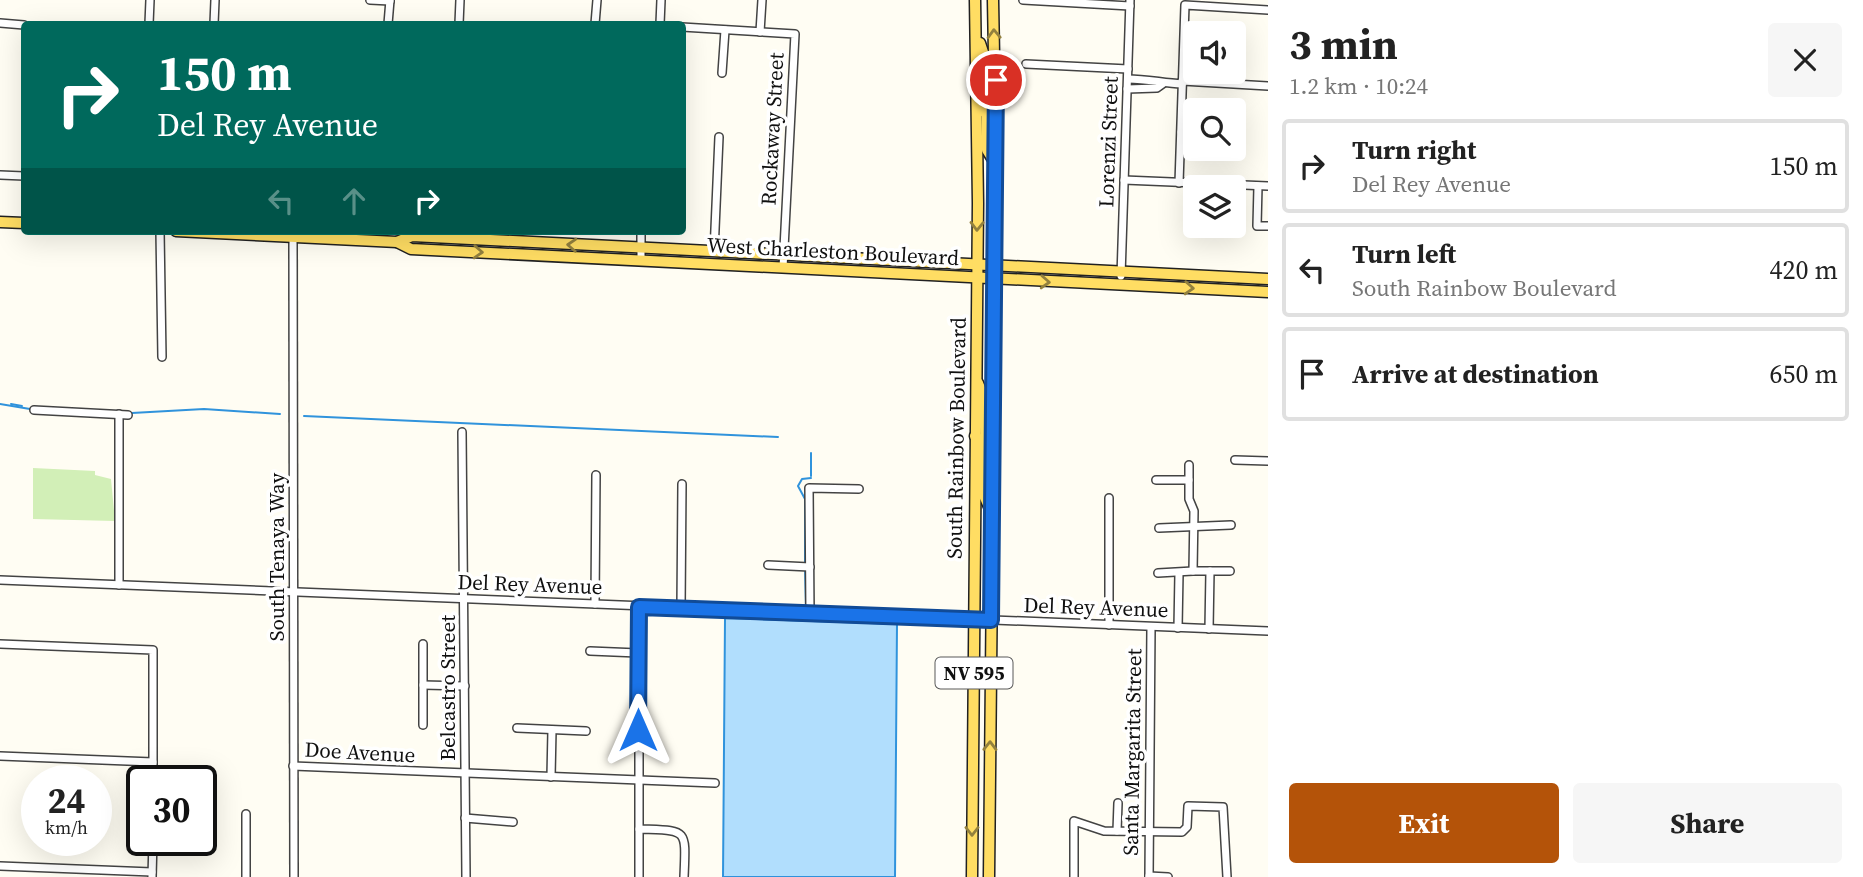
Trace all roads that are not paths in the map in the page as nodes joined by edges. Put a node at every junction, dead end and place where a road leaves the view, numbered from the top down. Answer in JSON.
{"nodes":[{"id":1,"x":150,"y":0,"type":"edge"},
{"id":2,"x":215,"y":0,"type":"edge"},
{"id":3,"x":370,"y":0,"type":"edge"},
{"id":4,"x":460,"y":0,"type":"edge"},
{"id":5,"x":597,"y":0,"type":"edge"},
{"id":6,"x":661,"y":0,"type":"edge"},
{"id":7,"x":762,"y":0,"type":"edge"},
{"id":8,"x":975,"y":0,"type":"edge"},
{"id":9,"x":993,"y":0,"type":"edge"},
{"id":10,"x":1023,"y":0,"type":"edge"},
{"id":11,"x":390,"y":1,"type":"edge"},
{"id":12,"x":1130,"y":3,"type":"edge"},
{"id":13,"x":1268,"y":10,"type":"edge"},
{"id":14,"x":149,"y":21,"type":"edge"},
{"id":15,"x":214,"y":21,"type":"edge"},
{"id":16,"x":388,"y":21,"type":"edge"},
{"id":17,"x":458,"y":21,"type":"edge"},
{"id":18,"x":596,"y":21,"type":"edge"},
{"id":19,"x":660,"y":21,"type":"edge"},
{"id":20,"x":0,"y":23,"type":"edge"},
{"id":21,"x":21,"y":24,"type":"edge"},
{"id":22,"x":686,"y":27,"type":"edge"},
{"id":23,"x":976,"y":29,"type":"junction"},
{"id":24,"x":725,"y":30,"type":"junction"},
{"id":25,"x":760,"y":32,"type":"junction"},
{"id":26,"x":1026,"y":64,"type":"dead end"},
{"id":27,"x":1128,"y":69,"type":"junction"},
{"id":28,"x":722,"y":73,"type":"dead end"},
{"id":29,"x":1128,"y":79,"type":"junction"},
{"id":30,"x":1182,"y":82,"type":"junction"},
{"id":31,"x":1164,"y":83,"type":"junction"},
{"id":32,"x":1268,"y":86,"type":"edge"},
{"id":33,"x":1127,"y":89,"type":"junction"},
{"id":34,"x":996,"y":101,"type":"junction"},
{"id":35,"x":978,"y":107,"type":"junction"},
{"id":36,"x":1181,"y":132,"type":"joint"},
{"id":37,"x":719,"y":137,"type":"dead end"},
{"id":38,"x":996,"y":165,"type":"junction"},
{"id":39,"x":0,"y":175,"type":"edge"},
{"id":40,"x":21,"y":176,"type":"edge"},
{"id":41,"x":1124,"y":180,"type":"junction"},
{"id":42,"x":1179,"y":183,"type":"junction"},
{"id":43,"x":1258,"y":186,"type":"junction"},
{"id":44,"x":1268,"y":187,"type":"edge"},
{"id":45,"x":0,"y":222,"type":"edge"},
{"id":46,"x":21,"y":223,"type":"edge"},
{"id":47,"x":1268,"y":226,"type":"edge"},
{"id":48,"x":160,"y":235,"type":"edge"},
{"id":49,"x":254,"y":235,"type":"edge"},
{"id":50,"x":430,"y":235,"type":"edge"},
{"id":51,"x":449,"y":235,"type":"edge"},
{"id":52,"x":463,"y":235,"type":"edge"},
{"id":53,"x":641,"y":235,"type":"edge"},
{"id":54,"x":293,"y":237,"type":"junction"},
{"id":55,"x":397,"y":242,"type":"junction"},
{"id":56,"x":640,"y":248,"type":"junction"},
{"id":57,"x":448,"y":251,"type":"junction"},
{"id":58,"x":714,"y":252,"type":"junction"},
{"id":59,"x":783,"y":255,"type":"junction"},
{"id":60,"x":641,"y":260,"type":"junction"},
{"id":61,"x":977,"y":265,"type":"junction"},
{"id":62,"x":995,"y":266,"type":"junction"},
{"id":63,"x":783,"y":268,"type":"junction"},
{"id":64,"x":1121,"y":272,"type":"junction"},
{"id":65,"x":977,"y":278,"type":"junction"},
{"id":66,"x":995,"y":279,"type":"junction"},
{"id":67,"x":1268,"y":279,"type":"edge"},
{"id":68,"x":1121,"y":285,"type":"junction"},
{"id":69,"x":1268,"y":292,"type":"edge"},
{"id":70,"x":162,"y":357,"type":"dead end"},
{"id":71,"x":976,"y":376,"type":"junction"},
{"id":72,"x":34,"y":410,"type":"dead end"},
{"id":73,"x":462,"y":432,"type":"dead end"},
{"id":74,"x":975,"y":436,"type":"junction"},
{"id":75,"x":993,"y":440,"type":"junction"},
{"id":76,"x":1235,"y":460,"type":"dead end"},
{"id":77,"x":1268,"y":461,"type":"edge"},
{"id":78,"x":1189,"y":465,"type":"dead end"},
{"id":79,"x":596,"y":475,"type":"dead end"},
{"id":80,"x":1156,"y":480,"type":"dead end"},
{"id":81,"x":1189,"y":480,"type":"junction"},
{"id":82,"x":682,"y":484,"type":"dead end"},
{"id":83,"x":859,"y":489,"type":"dead end"},
{"id":84,"x":1110,"y":498,"type":"dead end"},
{"id":85,"x":992,"y":513,"type":"junction"},
{"id":86,"x":1231,"y":525,"type":"dead end"},
{"id":87,"x":1158,"y":528,"type":"dead end"},
{"id":88,"x":1194,"y":528,"type":"junction"},
{"id":89,"x":768,"y":565,"type":"dead end"},
{"id":90,"x":810,"y":567,"type":"junction"},
{"id":91,"x":1193,"y":571,"type":"junction"},
{"id":92,"x":1210,"y":571,"type":"junction"},
{"id":93,"x":1230,"y":571,"type":"dead end"},
{"id":94,"x":1158,"y":573,"type":"dead end"},
{"id":95,"x":1179,"y":573,"type":"junction"},
{"id":96,"x":0,"y":580,"type":"edge"},
{"id":97,"x":119,"y":585,"type":"junction"},
{"id":98,"x":295,"y":592,"type":"junction"},
{"id":99,"x":464,"y":599,"type":"junction"},
{"id":100,"x":596,"y":604,"type":"junction"},
{"id":101,"x":639,"y":607,"type":"junction"},
{"id":102,"x":681,"y":608,"type":"junction"},
{"id":103,"x":810,"y":613,"type":"junction"},
{"id":104,"x":974,"y":619,"type":"junction"},
{"id":105,"x":991,"y":620,"type":"junction"},
{"id":106,"x":1109,"y":625,"type":"junction"},
{"id":107,"x":1151,"y":627,"type":"junction"},
{"id":108,"x":1178,"y":628,"type":"junction"},
{"id":109,"x":1209,"y":629,"type":"junction"},
{"id":110,"x":1268,"y":631,"type":"edge"},
{"id":111,"x":0,"y":644,"type":"edge"},
{"id":112,"x":423,"y":644,"type":"dead end"},
{"id":113,"x":590,"y":652,"type":"dead end"},
{"id":114,"x":638,"y":653,"type":"junction"},
{"id":115,"x":424,"y":685,"type":"junction"},
{"id":116,"x":465,"y":686,"type":"junction"},
{"id":117,"x":423,"y":725,"type":"dead end"},
{"id":118,"x":517,"y":728,"type":"dead end"},
{"id":119,"x":552,"y":730,"type":"junction"},
{"id":120,"x":586,"y":731,"type":"dead end"},
{"id":121,"x":0,"y":756,"type":"edge"},
{"id":122,"x":153,"y":762,"type":"joint"},
{"id":123,"x":293,"y":766,"type":"junction"},
{"id":124,"x":465,"y":774,"type":"junction"},
{"id":125,"x":551,"y":777,"type":"junction"},
{"id":126,"x":638,"y":780,"type":"junction"},
{"id":127,"x":715,"y":783,"type":"dead end"},
{"id":128,"x":972,"y":785,"type":"junction"},
{"id":129,"x":990,"y":786,"type":"junction"},
{"id":130,"x":972,"y":798,"type":"junction"},
{"id":131,"x":989,"y":799,"type":"junction"},
{"id":132,"x":1118,"y":803,"type":"dead end"},
{"id":133,"x":246,"y":814,"type":"dead end"},
{"id":134,"x":465,"y":818,"type":"junction"},
{"id":135,"x":513,"y":822,"type":"dead end"},
{"id":136,"x":639,"y":829,"type":"junction"},
{"id":137,"x":1117,"y":831,"type":"junction"},
{"id":138,"x":1149,"y":832,"type":"junction"},
{"id":139,"x":153,"y":856,"type":"edge"},
{"id":140,"x":0,"y":866,"type":"edge"},
{"id":141,"x":152,"y":874,"type":"edge"},
{"id":142,"x":246,"y":877,"type":"edge"},
{"id":143,"x":294,"y":877,"type":"edge"},
{"id":144,"x":466,"y":877,"type":"edge"},
{"id":145,"x":639,"y":877,"type":"edge"},
{"id":146,"x":684,"y":877,"type":"edge"},
{"id":147,"x":972,"y":877,"type":"edge"},
{"id":148,"x":989,"y":877,"type":"edge"},
{"id":149,"x":1074,"y":877,"type":"edge"},
{"id":150,"x":1149,"y":877,"type":"edge"},
{"id":151,"x":1168,"y":877,"type":"edge"},
{"id":152,"x":1227,"y":877,"type":"edge"}],
"edges":[{"from":1,"to":14,"type":"street"},
{"from":2,"to":15,"type":"street"},
{"from":3,"to":11,"type":"street"},
{"from":4,"to":17,"type":"street"},
{"from":5,"to":18,"type":"street"},
{"from":6,"to":19,"type":"street"},
{"from":7,"to":25,"type":"street"},
{"from":8,"to":23,"type":"main road","name":"South Rainbow Boulevard","number":"NV 595"},
{"from":34,"to":9,"type":"main road","name":"South Rainbow Boulevard","number":"NV 595","one_way":true},
{"from":10,"to":12,"type":"street"},
{"from":11,"to":16,"type":"street"},
{"from":12,"to":27,"type":"street","name":"Lorenzi Street"},
{"from":13,"to":30,"type":"street"},
{"from":20,"to":21,"type":"street"},
{"from":22,"to":24,"type":"street"},
{"from":23,"to":34,"type":"main road"},
{"from":23,"to":35,"type":"main road","name":"South Rainbow Boulevard","number":"NV 595"},
{"from":24,"to":25,"type":"street"},
{"from":24,"to":28,"type":"street"},
{"from":25,"to":59,"type":"street","name":"Rockaway Street"},
{"from":26,"to":27,"type":"street"},
{"from":27,"to":29,"type":"street","name":"Lorenzi Street"},
{"from":29,"to":31,"type":"street"},
{"from":29,"to":33,"type":"street","name":"Lorenzi Street"},
{"from":30,"to":31,"type":"street"},
{"from":30,"to":32,"type":"street"},
{"from":30,"to":36,"type":"street"},
{"from":31,"to":33,"type":"street"},
{"from":33,"to":41,"type":"street","name":"Lorenzi Street"},
{"from":34,"to":38,"type":"main road","name":"South Rainbow Boulevard","number":"NV 595"},
{"from":35,"to":38,"type":"main road"},
{"from":35,"to":61,"type":"main road","name":"South Rainbow Boulevard","number":"NV 595","one_way":true},
{"from":36,"to":42,"type":"street"},
{"from":37,"to":58,"type":"street"},
{"from":38,"to":62,"type":"main road","name":"South Rainbow Boulevard","number":"NV 595"},
{"from":39,"to":40,"type":"street"},
{"from":41,"to":42,"type":"street"},
{"from":41,"to":64,"type":"street","name":"Lorenzi Street"},
{"from":42,"to":43,"type":"street"},
{"from":43,"to":44,"type":"street"},
{"from":43,"to":47,"type":"street"},
{"from":45,"to":46,"type":"main road"},
{"from":48,"to":70,"type":"street"},
{"from":49,"to":54,"type":"main road","name":"West Charleston Boulevard"},
{"from":50,"to":55,"type":"main road","name":"West Charleston Boulevard"},
{"from":51,"to":57,"type":"street"},
{"from":56,"to":52,"type":"main road","name":"West Charleston Boulevard","one_way":true},
{"from":53,"to":56,"type":"street"},
{"from":54,"to":55,"type":"main road","name":"West Charleston Boulevard"},
{"from":54,"to":98,"type":"street","name":"South Tenaya Way"},
{"from":55,"to":57,"type":"main road","name":"West Charleston Boulevard"},
{"from":56,"to":58,"type":"main road","name":"West Charleston Boulevard"},
{"from":56,"to":60,"type":"street"},
{"from":57,"to":60,"type":"main road","name":"West Charleston Boulevard","one_way":true},
{"from":58,"to":59,"type":"main road","name":"West Charleston Boulevard"},
{"from":59,"to":61,"type":"main road","name":"West Charleston Boulevard"},
{"from":59,"to":63,"type":"street","name":"Rockaway Street"},
{"from":60,"to":63,"type":"main road","name":"West Charleston Boulevard"},
{"from":61,"to":62,"type":"main road","name":"West Charleston Boulevard"},
{"from":61,"to":65,"type":"main road","name":"South Rainbow Boulevard","number":"NV 595"},
{"from":62,"to":64,"type":"main road","name":"West Charleston Boulevard"},
{"from":62,"to":66,"type":"main road","name":"South Rainbow Boulevard","number":"NV 595"},
{"from":63,"to":65,"type":"main road","name":"West Charleston Boulevard"},
{"from":64,"to":67,"type":"main road","name":"West Charleston Boulevard"},
{"from":64,"to":68,"type":"street","name":"Lorenzi Street"},
{"from":65,"to":66,"type":"main road","name":"West Charleston Boulevard"},
{"from":65,"to":71,"type":"main road","name":"South Rainbow Boulevard","number":"NV 595"},
{"from":66,"to":68,"type":"main road","name":"West Charleston Boulevard","one_way":true},
{"from":66,"to":75,"type":"main road","name":"South Rainbow Boulevard","number":"NV 595"},
{"from":68,"to":69,"type":"main road","name":"West Charleston Boulevard","one_way":true},
{"from":71,"to":74,"type":"main road","name":"South Rainbow Boulevard","number":"NV 595"},
{"from":71,"to":75,"type":"main road"},
{"from":72,"to":97,"type":"street"},
{"from":73,"to":99,"type":"street","name":"Belcastro Street"},
{"from":74,"to":85,"type":"main road"},
{"from":74,"to":104,"type":"main road","name":"South Rainbow Boulevard","number":"NV 595"},
{"from":75,"to":85,"type":"main road","name":"South Rainbow Boulevard","number":"NV 595"},
{"from":76,"to":77,"type":"street"},
{"from":78,"to":81,"type":"street"},
{"from":79,"to":100,"type":"street"},
{"from":80,"to":81,"type":"street"},
{"from":81,"to":88,"type":"street"},
{"from":82,"to":102,"type":"street"},
{"from":83,"to":90,"type":"street"},
{"from":84,"to":106,"type":"street"},
{"from":85,"to":105,"type":"main road","name":"South Rainbow Boulevard","number":"NV 595"},
{"from":86,"to":88,"type":"street"},
{"from":87,"to":88,"type":"street"},
{"from":88,"to":91,"type":"street"},
{"from":89,"to":90,"type":"street"},
{"from":90,"to":103,"type":"street"},
{"from":91,"to":92,"type":"street"},
{"from":91,"to":95,"type":"street"},
{"from":92,"to":93,"type":"street"},
{"from":92,"to":109,"type":"street"},
{"from":94,"to":95,"type":"street"},
{"from":95,"to":108,"type":"street"},
{"from":96,"to":97,"type":"street","name":"Del Rey Avenue"},
{"from":97,"to":98,"type":"street","name":"Del Rey Avenue"},
{"from":98,"to":99,"type":"street","name":"Del Rey Avenue"},
{"from":98,"to":123,"type":"street","name":"South Tenaya Way"},
{"from":99,"to":100,"type":"street","name":"Del Rey Avenue"},
{"from":99,"to":116,"type":"street","name":"Belcastro Street"},
{"from":100,"to":101,"type":"street","name":"Del Rey Avenue"},
{"from":101,"to":102,"type":"street","name":"Del Rey Avenue"},
{"from":101,"to":114,"type":"street"},
{"from":102,"to":103,"type":"street","name":"Del Rey Avenue"},
{"from":103,"to":104,"type":"street","name":"Del Rey Avenue"},
{"from":104,"to":105,"type":"street","name":"Del Rey Avenue"},
{"from":104,"to":128,"type":"main road","name":"South Rainbow Boulevard","number":"NV 595"},
{"from":105,"to":106,"type":"street","name":"Del Rey Avenue"},
{"from":129,"to":105,"type":"main road","name":"South Rainbow Boulevard","number":"NV 595","one_way":true},
{"from":106,"to":107,"type":"street","name":"Del Rey Avenue"},
{"from":107,"to":108,"type":"street","name":"Del Rey Avenue"},
{"from":107,"to":138,"type":"street","name":"Santa Margarita Street"},
{"from":108,"to":109,"type":"street","name":"Del Rey Avenue"},
{"from":109,"to":110,"type":"street","name":"Del Rey Avenue"},
{"from":111,"to":122,"type":"street"},
{"from":112,"to":115,"type":"street"},
{"from":113,"to":114,"type":"street"},
{"from":114,"to":126,"type":"street"},
{"from":115,"to":116,"type":"street"},
{"from":115,"to":117,"type":"street"},
{"from":116,"to":124,"type":"street","name":"Belcastro Street"},
{"from":118,"to":119,"type":"street"},
{"from":119,"to":120,"type":"street"},
{"from":119,"to":125,"type":"street"},
{"from":121,"to":122,"type":"street"},
{"from":123,"to":124,"type":"street","name":"Doe Avenue"},
{"from":123,"to":143,"type":"street","name":"South Tenaya Way"},
{"from":124,"to":125,"type":"street","name":"Doe Avenue"},
{"from":124,"to":134,"type":"street","name":"Belcastro Street"},
{"from":125,"to":126,"type":"street","name":"Doe Avenue"},
{"from":126,"to":127,"type":"street","name":"Doe Avenue"},
{"from":126,"to":136,"type":"street"},
{"from":128,"to":129,"type":"main road"},
{"from":128,"to":130,"type":"main road","name":"South Rainbow Boulevard","number":"NV 595"},
{"from":129,"to":131,"type":"main road","name":"South Rainbow Boulevard","number":"NV 595"},
{"from":130,"to":131,"type":"main road"},
{"from":130,"to":147,"type":"main road","name":"South Rainbow Boulevard","number":"NV 595","one_way":true},
{"from":131,"to":148,"type":"main road","name":"South Rainbow Boulevard","number":"NV 595"},
{"from":132,"to":137,"type":"street"},
{"from":133,"to":142,"type":"street"},
{"from":134,"to":135,"type":"street"},
{"from":134,"to":144,"type":"street","name":"Belcastro Street"},
{"from":136,"to":145,"type":"street"},
{"from":136,"to":146,"type":"street"},
{"from":137,"to":138,"type":"street"},
{"from":137,"to":149,"type":"street"},
{"from":138,"to":150,"type":"street","name":"Santa Margarita Street"},
{"from":138,"to":152,"type":"street"},
{"from":139,"to":141,"type":"street"},
{"from":140,"to":141,"type":"street"},
{"from":150,"to":151,"type":"street"}]}
